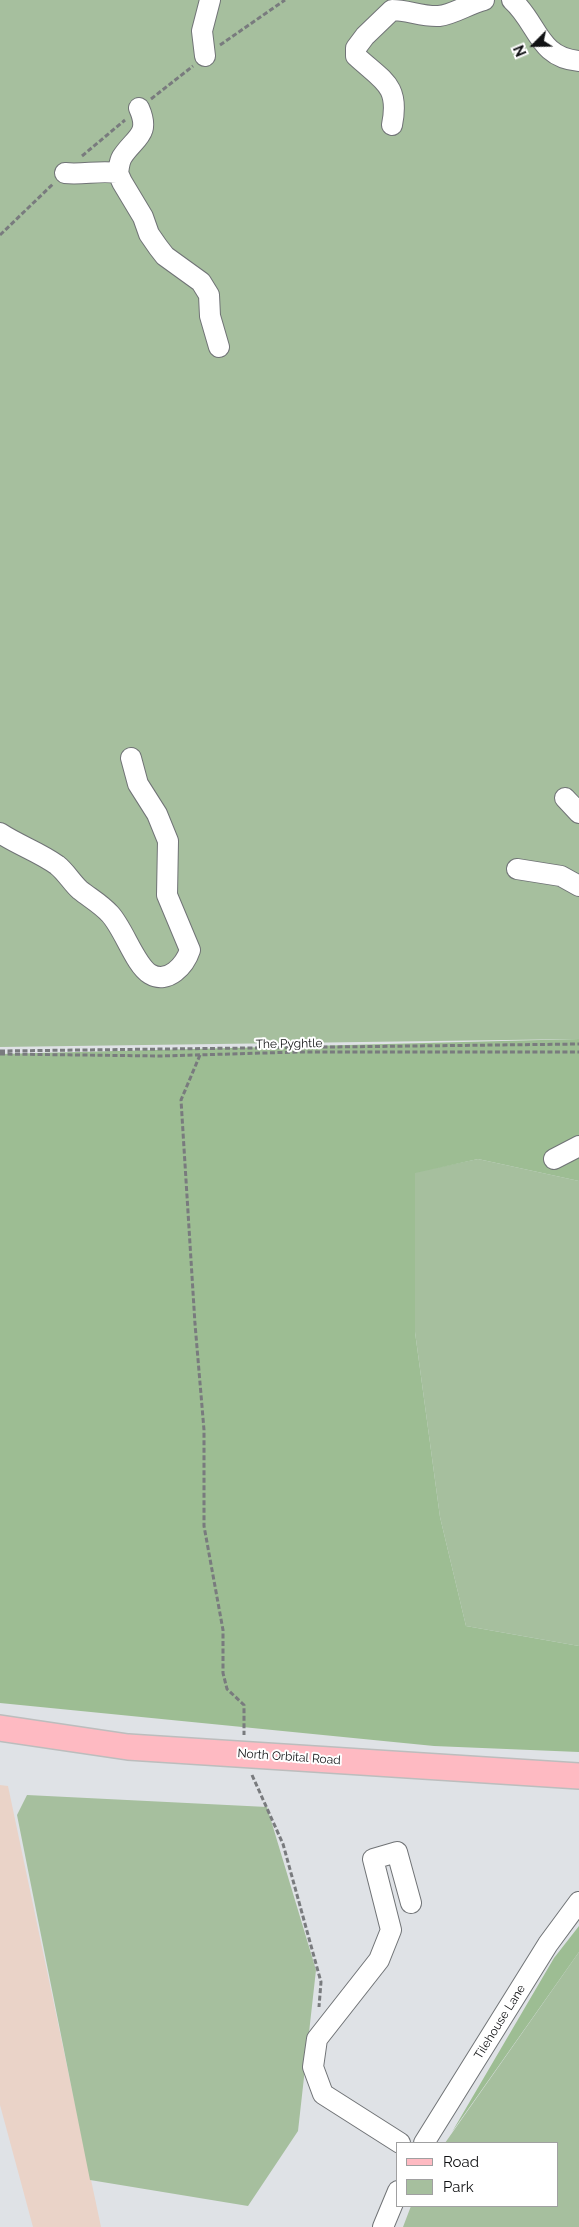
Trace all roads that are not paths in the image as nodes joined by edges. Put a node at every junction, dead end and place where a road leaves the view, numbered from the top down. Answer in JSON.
{"nodes":[{"id":1,"x":210,"y":0,"type":"edge"},
{"id":2,"x":484,"y":0,"type":"edge"},
{"id":3,"x":512,"y":0,"type":"edge"},
{"id":4,"x":206,"y":56,"type":"dead end"},
{"id":5,"x":579,"y":61,"type":"edge"},
{"id":6,"x":140,"y":108,"type":"dead end"},
{"id":7,"x":392,"y":125,"type":"dead end"},
{"id":8,"x":65,"y":172,"type":"dead end"},
{"id":9,"x":118,"y":173,"type":"junction"},
{"id":10,"x":219,"y":346,"type":"dead end"},
{"id":11,"x":131,"y":758,"type":"dead end"},
{"id":12,"x":565,"y":798,"type":"dead end"},
{"id":13,"x":579,"y":813,"type":"edge"},
{"id":14,"x":0,"y":833,"type":"edge"},
{"id":15,"x":517,"y":869,"type":"dead end"},
{"id":16,"x":579,"y":886,"type":"edge"},
{"id":17,"x":579,"y":1146,"type":"edge"},
{"id":18,"x":554,"y":1159,"type":"dead end"},
{"id":19,"x":0,"y":1728,"type":"edge"},
{"id":20,"x":579,"y":1776,"type":"edge"},
{"id":21,"x":579,"y":1902,"type":"edge"},
{"id":22,"x":411,"y":1903,"type":"dead end"},
{"id":23,"x":398,"y":2142,"type":"edge"},
{"id":24,"x":425,"y":2142,"type":"edge"},
{"id":25,"x":396,"y":2196,"type":"edge"},
{"id":26,"x":383,"y":2227,"type":"edge"}],
"edges":[{"from":1,"to":4,"type":"street"},
{"from":2,"to":7,"type":"street"},
{"from":3,"to":5,"type":"street"},
{"from":6,"to":9,"type":"street"},
{"from":8,"to":9,"type":"street"},
{"from":9,"to":10,"type":"street"},
{"from":11,"to":14,"type":"street"},
{"from":12,"to":13,"type":"street"},
{"from":15,"to":16,"type":"street"},
{"from":17,"to":18,"type":"street"},
{"from":19,"to":20,"type":"main road","name":"North Orbital Road"},
{"from":21,"to":24,"type":"street","name":"Tilehouse Lane"},
{"from":22,"to":23,"type":"street"},
{"from":25,"to":26,"type":"street"}]}
